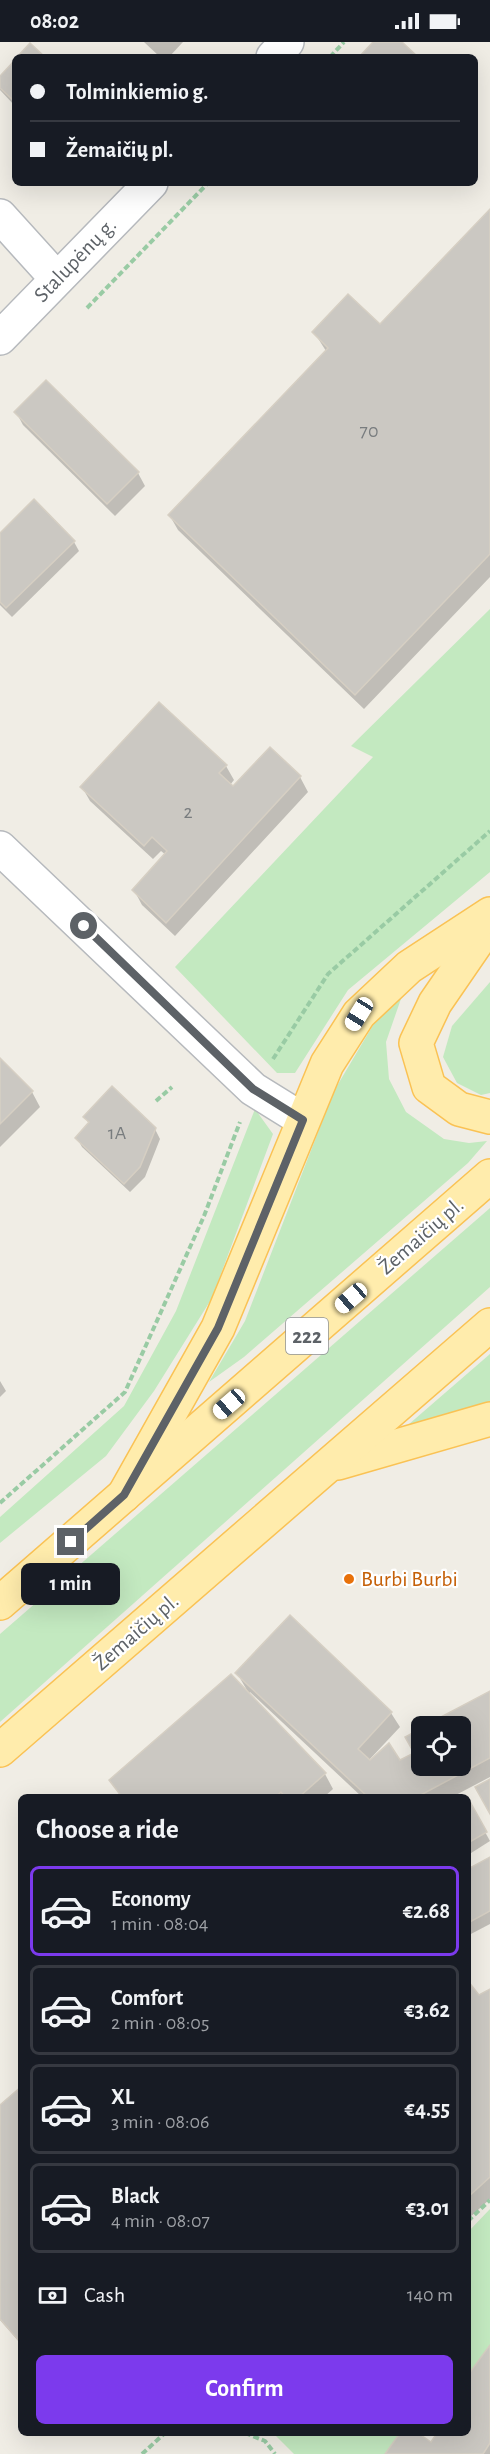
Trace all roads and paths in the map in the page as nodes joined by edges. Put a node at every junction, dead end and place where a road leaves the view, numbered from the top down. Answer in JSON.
{"nodes":[{"id":1,"x":287,"y":42,"type":"edge"},
{"id":2,"x":344,"y":42,"type":"edge"},
{"id":3,"x":276,"y":54,"type":"edge"},
{"id":4,"x":333,"y":54,"type":"edge"},
{"id":5,"x":148,"y":186,"type":"edge"},
{"id":6,"x":205,"y":186,"type":"edge"},
{"id":7,"x":0,"y":216,"type":"edge"},
{"id":8,"x":57,"y":279,"type":"junction"},
{"id":9,"x":87,"y":308,"type":"dead end"},
{"id":10,"x":0,"y":338,"type":"edge"},
{"id":11,"x":490,"y":831,"type":"edge"},
{"id":12,"x":0,"y":848,"type":"edge"},
{"id":13,"x":490,"y":914,"type":"edge"},
{"id":14,"x":490,"y":923,"type":"edge"},
{"id":15,"x":172,"y":1087,"type":"dead end"},
{"id":16,"x":253,"y":1089,"type":"junction"},
{"id":17,"x":156,"y":1101,"type":"dead end"},
{"id":18,"x":490,"y":1117,"type":"edge"},
{"id":19,"x":303,"y":1120,"type":"junction"},
{"id":20,"x":490,"y":1176,"type":"edge"},
{"id":21,"x":490,"y":1325,"type":"edge"},
{"id":22,"x":490,"y":1419,"type":"edge"},
{"id":23,"x":327,"y":1466,"type":"junction"},
{"id":24,"x":124,"y":1495,"type":"junction"},
{"id":25,"x":0,"y":1503,"type":"edge"},
{"id":26,"x":0,"y":1603,"type":"edge"},
{"id":27,"x":0,"y":1750,"type":"edge"},
{"id":28,"x":490,"y":2199,"type":"edge"},
{"id":29,"x":471,"y":2218,"type":"edge"},
{"id":30,"x":162,"y":2436,"type":"edge"},
{"id":31,"x":252,"y":2436,"type":"edge"},
{"id":32,"x":142,"y":2454,"type":"edge"},
{"id":33,"x":275,"y":2454,"type":"edge"}],
"edges":[{"from":1,"to":3,"type":"street"},
{"from":2,"to":4,"type":"path"},
{"from":5,"to":8,"type":"street","name":"Stalupėnų g."},
{"from":6,"to":9,"type":"path"},
{"from":7,"to":8,"type":"street"},
{"from":8,"to":10,"type":"street","name":"Stalupėnų g."},
{"from":11,"to":16,"type":"path"},
{"from":12,"to":16,"type":"street"},
{"from":13,"to":19,"type":"main road"},
{"from":14,"to":18,"type":"main road"},
{"from":15,"to":17,"type":"path"},
{"from":16,"to":19,"type":"street"},
{"from":16,"to":25,"type":"path"},
{"from":19,"to":24,"type":"main road"},
{"from":20,"to":24,"type":"main road","name":"Žemaičių pl.","number":"222"},
{"from":21,"to":23,"type":"main road","name":"Žemaičių pl."},
{"from":22,"to":23,"type":"main road"},
{"from":23,"to":27,"type":"main road","name":"Žemaičių pl."},
{"from":24,"to":26,"type":"main road","name":"Žemaičių pl.","number":"222"},
{"from":28,"to":29,"type":"path"},
{"from":30,"to":32,"type":"path"},
{"from":31,"to":33,"type":"path"}]}
